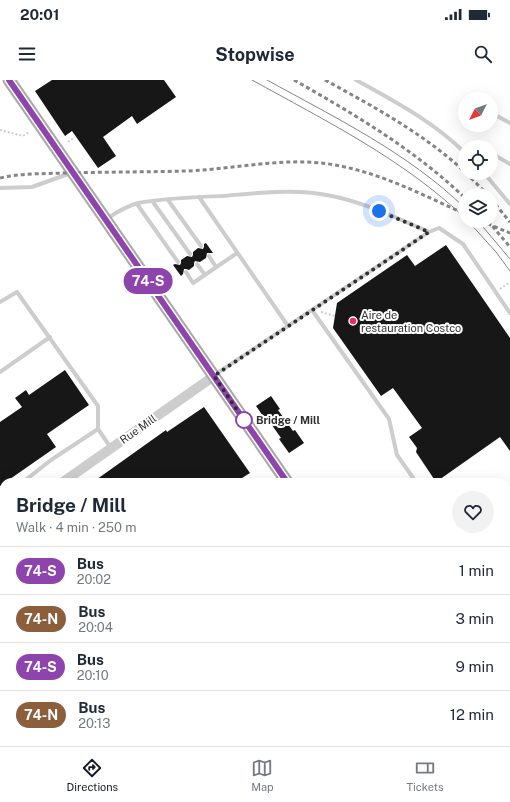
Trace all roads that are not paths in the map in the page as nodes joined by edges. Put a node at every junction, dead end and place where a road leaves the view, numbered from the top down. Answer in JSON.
{"nodes":[{"id":1,"x":9,"y":80,"type":"edge"},
{"id":2,"x":356,"y":80,"type":"edge"},
{"id":3,"x":498,"y":117,"type":"edge"},
{"id":4,"x":510,"y":123,"type":"edge"},
{"id":5,"x":458,"y":146,"type":"edge"},
{"id":6,"x":498,"y":157,"type":"edge"},
{"id":7,"x":510,"y":164,"type":"edge"},
{"id":8,"x":73,"y":172,"type":"junction"},
{"id":9,"x":490,"y":180,"type":"edge"},
{"id":10,"x":0,"y":188,"type":"edge"},
{"id":11,"x":199,"y":197,"type":"junction"},
{"id":12,"x":168,"y":200,"type":"junction"},
{"id":13,"x":153,"y":202,"type":"junction"},
{"id":14,"x":137,"y":204,"type":"junction"},
{"id":15,"x":510,"y":204,"type":"edge"},
{"id":16,"x":106,"y":220,"type":"junction"},
{"id":17,"x":429,"y":232,"type":"junction"},
{"id":18,"x":201,"y":246,"type":"dead end"},
{"id":19,"x":237,"y":253,"type":"junction"},
{"id":20,"x":190,"y":254,"type":"dead end"},
{"id":21,"x":208,"y":256,"type":"dead end"},
{"id":22,"x":178,"y":262,"type":"dead end"},
{"id":23,"x":197,"y":264,"type":"dead end"},
{"id":24,"x":216,"y":267,"type":"junction"},
{"id":25,"x":186,"y":272,"type":"dead end"},
{"id":26,"x":204,"y":275,"type":"junction"},
{"id":27,"x":0,"y":302,"type":"edge"},
{"id":28,"x":312,"y":310,"type":"junction"},
{"id":29,"x":510,"y":313,"type":"edge"},
{"id":30,"x":288,"y":326,"type":"junction"},
{"id":31,"x":50,"y":337,"type":"junction"},
{"id":32,"x":0,"y":372,"type":"edge"},
{"id":33,"x":214,"y":376,"type":"junction"},
{"id":34,"x":98,"y":429,"type":"junction"},
{"id":35,"x":111,"y":448,"type":"junction"},
{"id":36,"x":28,"y":478,"type":"edge"},
{"id":37,"x":69,"y":478,"type":"edge"},
{"id":38,"x":284,"y":478,"type":"edge"},
{"id":39,"x":413,"y":478,"type":"edge"}],
"edges":[{"from":1,"to":8,"type":"main road"},
{"from":2,"to":5,"type":"lane"},
{"from":3,"to":4,"type":"lane"},
{"from":6,"to":7,"type":"lane"},
{"from":8,"to":10,"type":"lane"},
{"from":8,"to":16,"type":"main road"},
{"from":9,"to":15,"type":"lane"},
{"from":11,"to":12,"type":"lane"},
{"from":11,"to":17,"type":"lane"},
{"from":11,"to":19,"type":"lane"},
{"from":12,"to":13,"type":"lane"},
{"from":12,"to":18,"type":"lane"},
{"from":13,"to":14,"type":"lane"},
{"from":13,"to":20,"type":"lane"},
{"from":14,"to":16,"type":"lane"},
{"from":14,"to":22,"type":"lane"},
{"from":16,"to":33,"type":"main road"},
{"from":17,"to":28,"type":"lane"},
{"from":17,"to":29,"type":"lane"},
{"from":19,"to":24,"type":"lane"},
{"from":19,"to":30,"type":"lane"},
{"from":21,"to":24,"type":"lane"},
{"from":23,"to":26,"type":"lane"},
{"from":24,"to":26,"type":"lane"},
{"from":25,"to":26,"type":"lane"},
{"from":27,"to":31,"type":"lane"},
{"from":28,"to":30,"type":"lane"},
{"from":28,"to":39,"type":"lane"},
{"from":30,"to":33,"type":"lane"},
{"from":31,"to":32,"type":"lane"},
{"from":31,"to":34,"type":"lane"},
{"from":33,"to":35,"type":"street","name":"Rue Mill"},
{"from":33,"to":38,"type":"main road"},
{"from":34,"to":35,"type":"lane"},
{"from":34,"to":36,"type":"lane"},
{"from":35,"to":37,"type":"street","name":"Rue Mill"}]}
